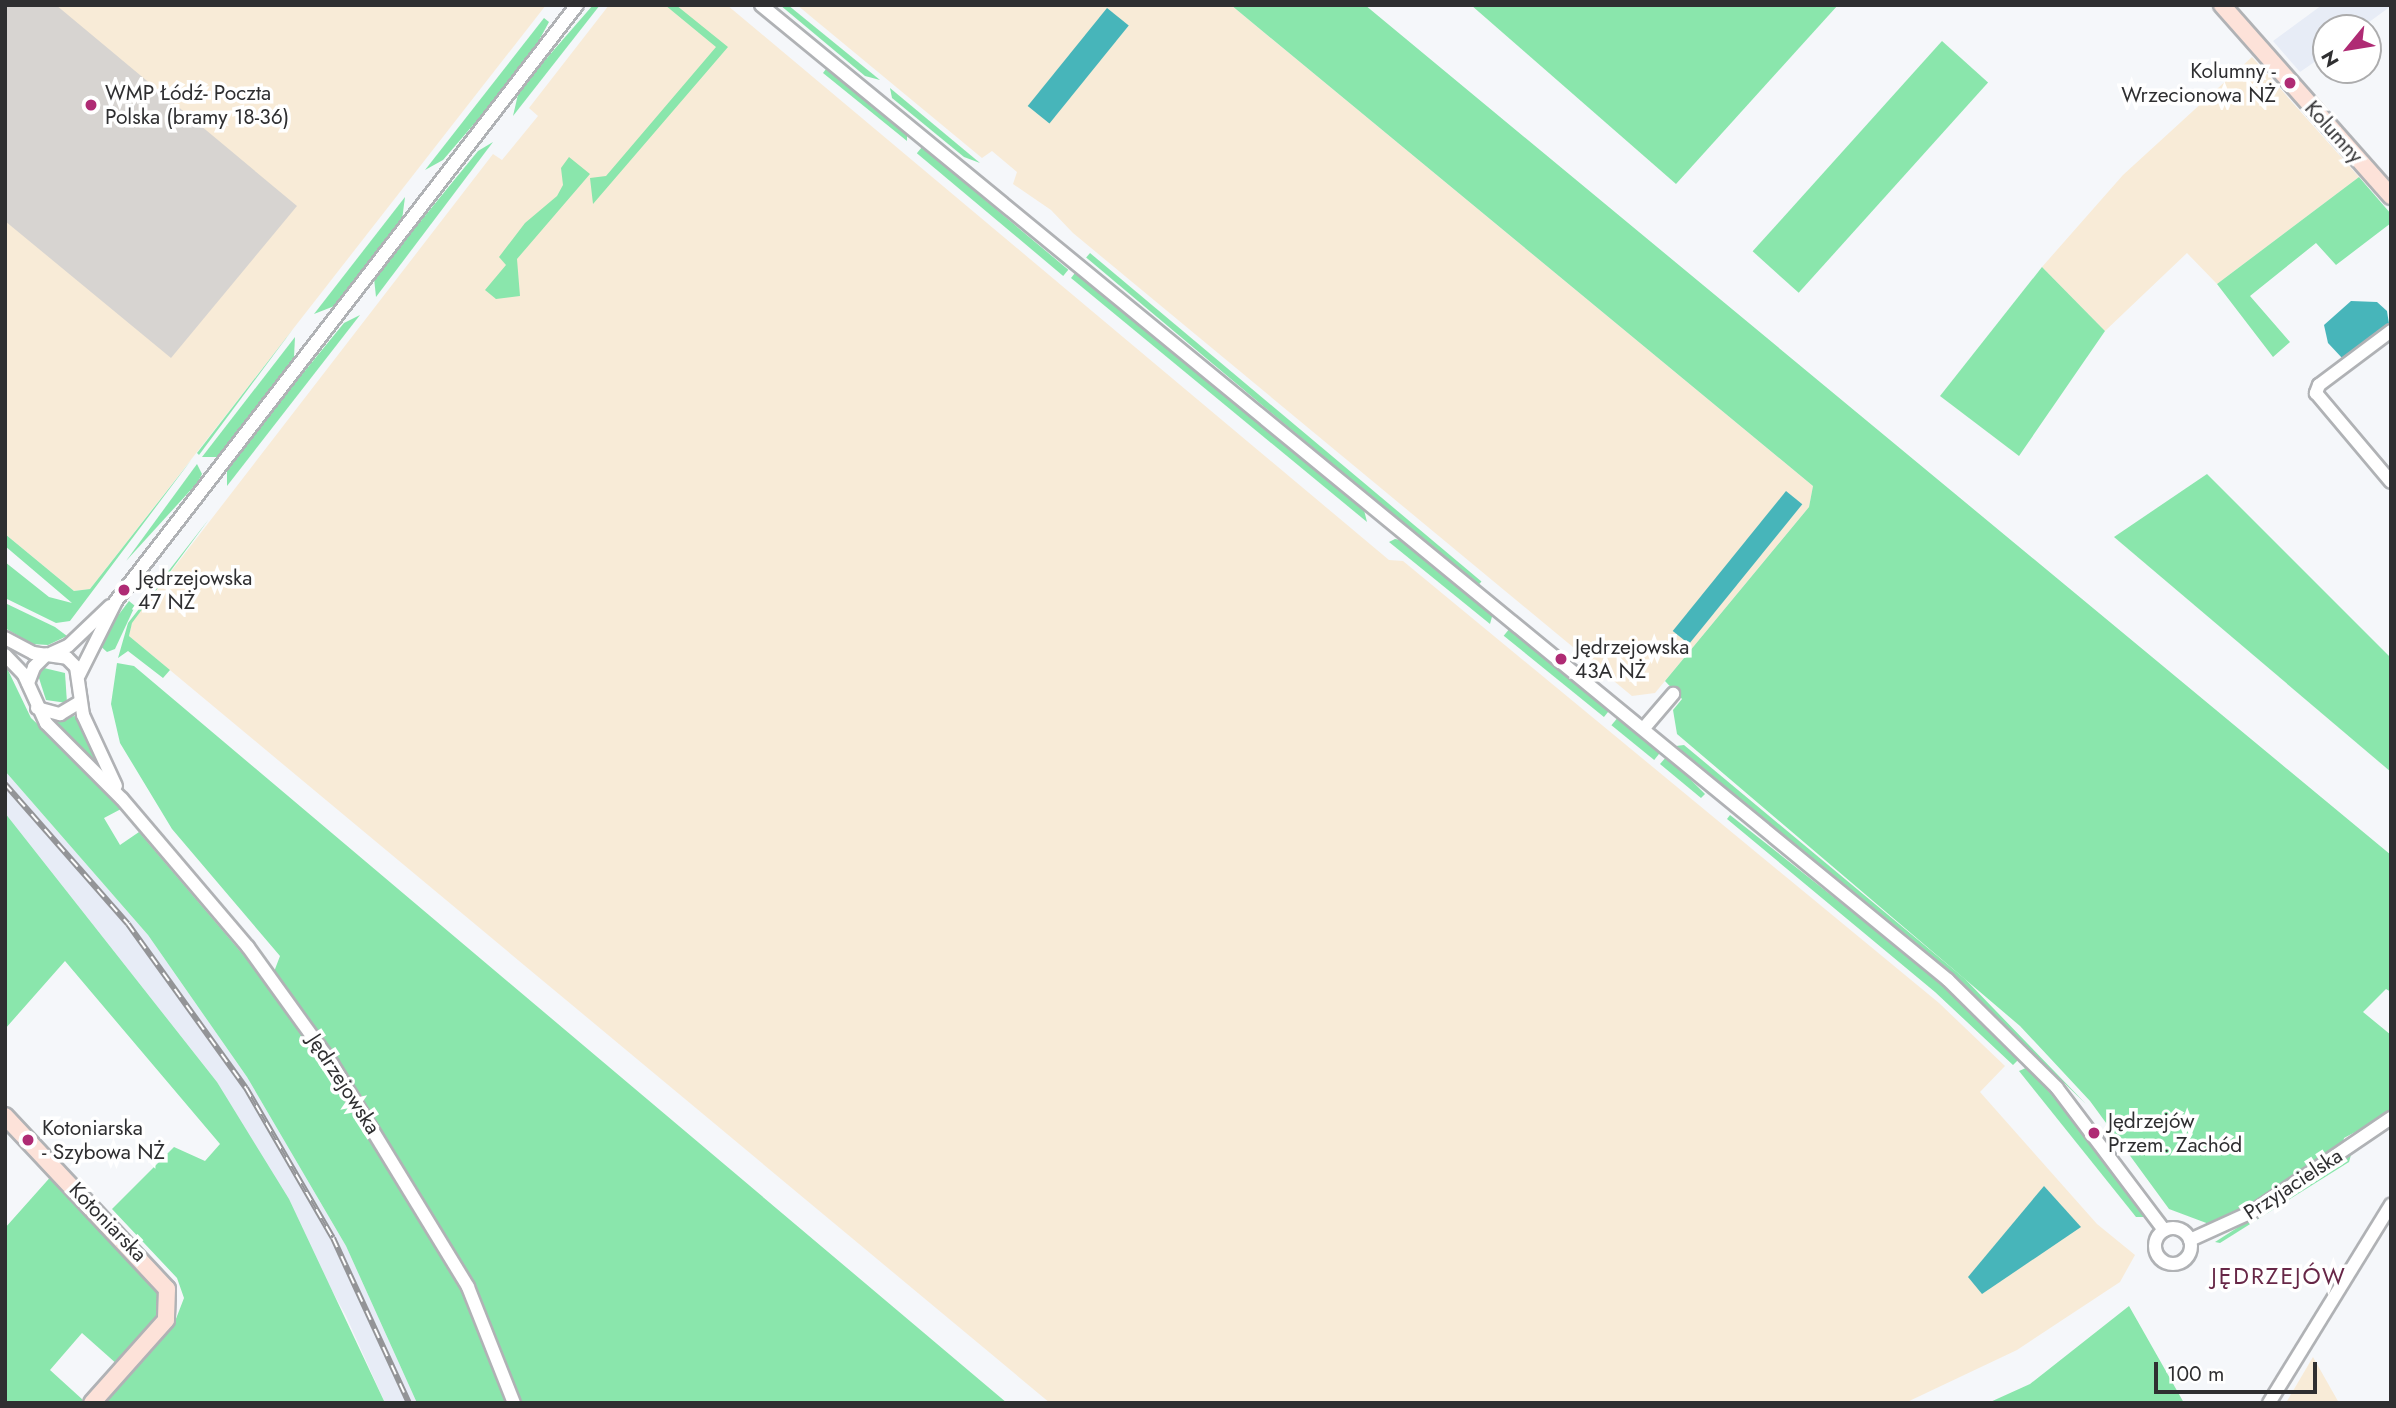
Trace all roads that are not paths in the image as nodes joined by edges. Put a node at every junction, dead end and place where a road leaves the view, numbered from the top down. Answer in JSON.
{"nodes":[{"id":1,"x":577,"y":5,"type":"edge"},
{"id":2,"x":761,"y":5,"type":"edge"},
{"id":3,"x":2222,"y":5,"type":"edge"},
{"id":4,"x":2391,"y":196,"type":"edge"},
{"id":5,"x":2391,"y":331,"type":"edge"},
{"id":6,"x":2391,"y":482,"type":"edge"},
{"id":7,"x":116,"y":601,"type":"junction"},
{"id":8,"x":5,"y":638,"type":"edge"},
{"id":9,"x":47,"y":654,"type":"junction"},
{"id":10,"x":5,"y":655,"type":"edge"},
{"id":11,"x":79,"y":675,"type":"junction"},
{"id":12,"x":29,"y":683,"type":"junction"},
{"id":13,"x":1673,"y":694,"type":"dead end"},
{"id":14,"x":80,"y":702,"type":"junction"},
{"id":15,"x":36,"y":707,"type":"junction"},
{"id":16,"x":1644,"y":728,"type":"junction"},
{"id":17,"x":122,"y":799,"type":"junction"},
{"id":18,"x":5,"y":1116,"type":"edge"},
{"id":19,"x":2391,"y":1118,"type":"edge"},
{"id":20,"x":2391,"y":1205,"type":"edge"},
{"id":21,"x":2164,"y":1230,"type":"junction"},
{"id":22,"x":2190,"y":1240,"type":"junction"},
{"id":23,"x":92,"y":1403,"type":"edge"},
{"id":24,"x":514,"y":1403,"type":"edge"},
{"id":25,"x":2269,"y":1403,"type":"edge"}],
"edges":[{"from":1,"to":7,"type":"street"},
{"from":2,"to":16,"type":"street"},
{"from":3,"to":4,"type":"street","name":"Kolumny"},
{"from":5,"to":6,"type":"street"},
{"from":7,"to":9,"type":"street"},
{"from":7,"to":11,"type":"street"},
{"from":8,"to":9,"type":"street"},
{"from":9,"to":11,"type":"street"},
{"from":9,"to":12,"type":"street"},
{"from":10,"to":12,"type":"street","name":"Jędrzejowska"},
{"from":11,"to":14,"type":"street","name":"Jędrzejowska"},
{"from":12,"to":15,"type":"street","name":"Jędrzejowska"},
{"from":13,"to":16,"type":"street"},
{"from":14,"to":15,"type":"street"},
{"from":14,"to":17,"type":"street","name":"Jędrzejowska"},
{"from":15,"to":17,"type":"street","name":"Jędrzejowska"},
{"from":16,"to":21,"type":"street"},
{"from":17,"to":24,"type":"street","name":"Jędrzejowska"},
{"from":18,"to":23,"type":"street","name":"Kotoniarska"},
{"from":19,"to":22,"type":"street","name":"Przyjacielska"},
{"from":20,"to":25,"type":"street"},
{"from":21,"to":22,"type":"street"},
{"from":21,"to":22,"type":"street"}]}
